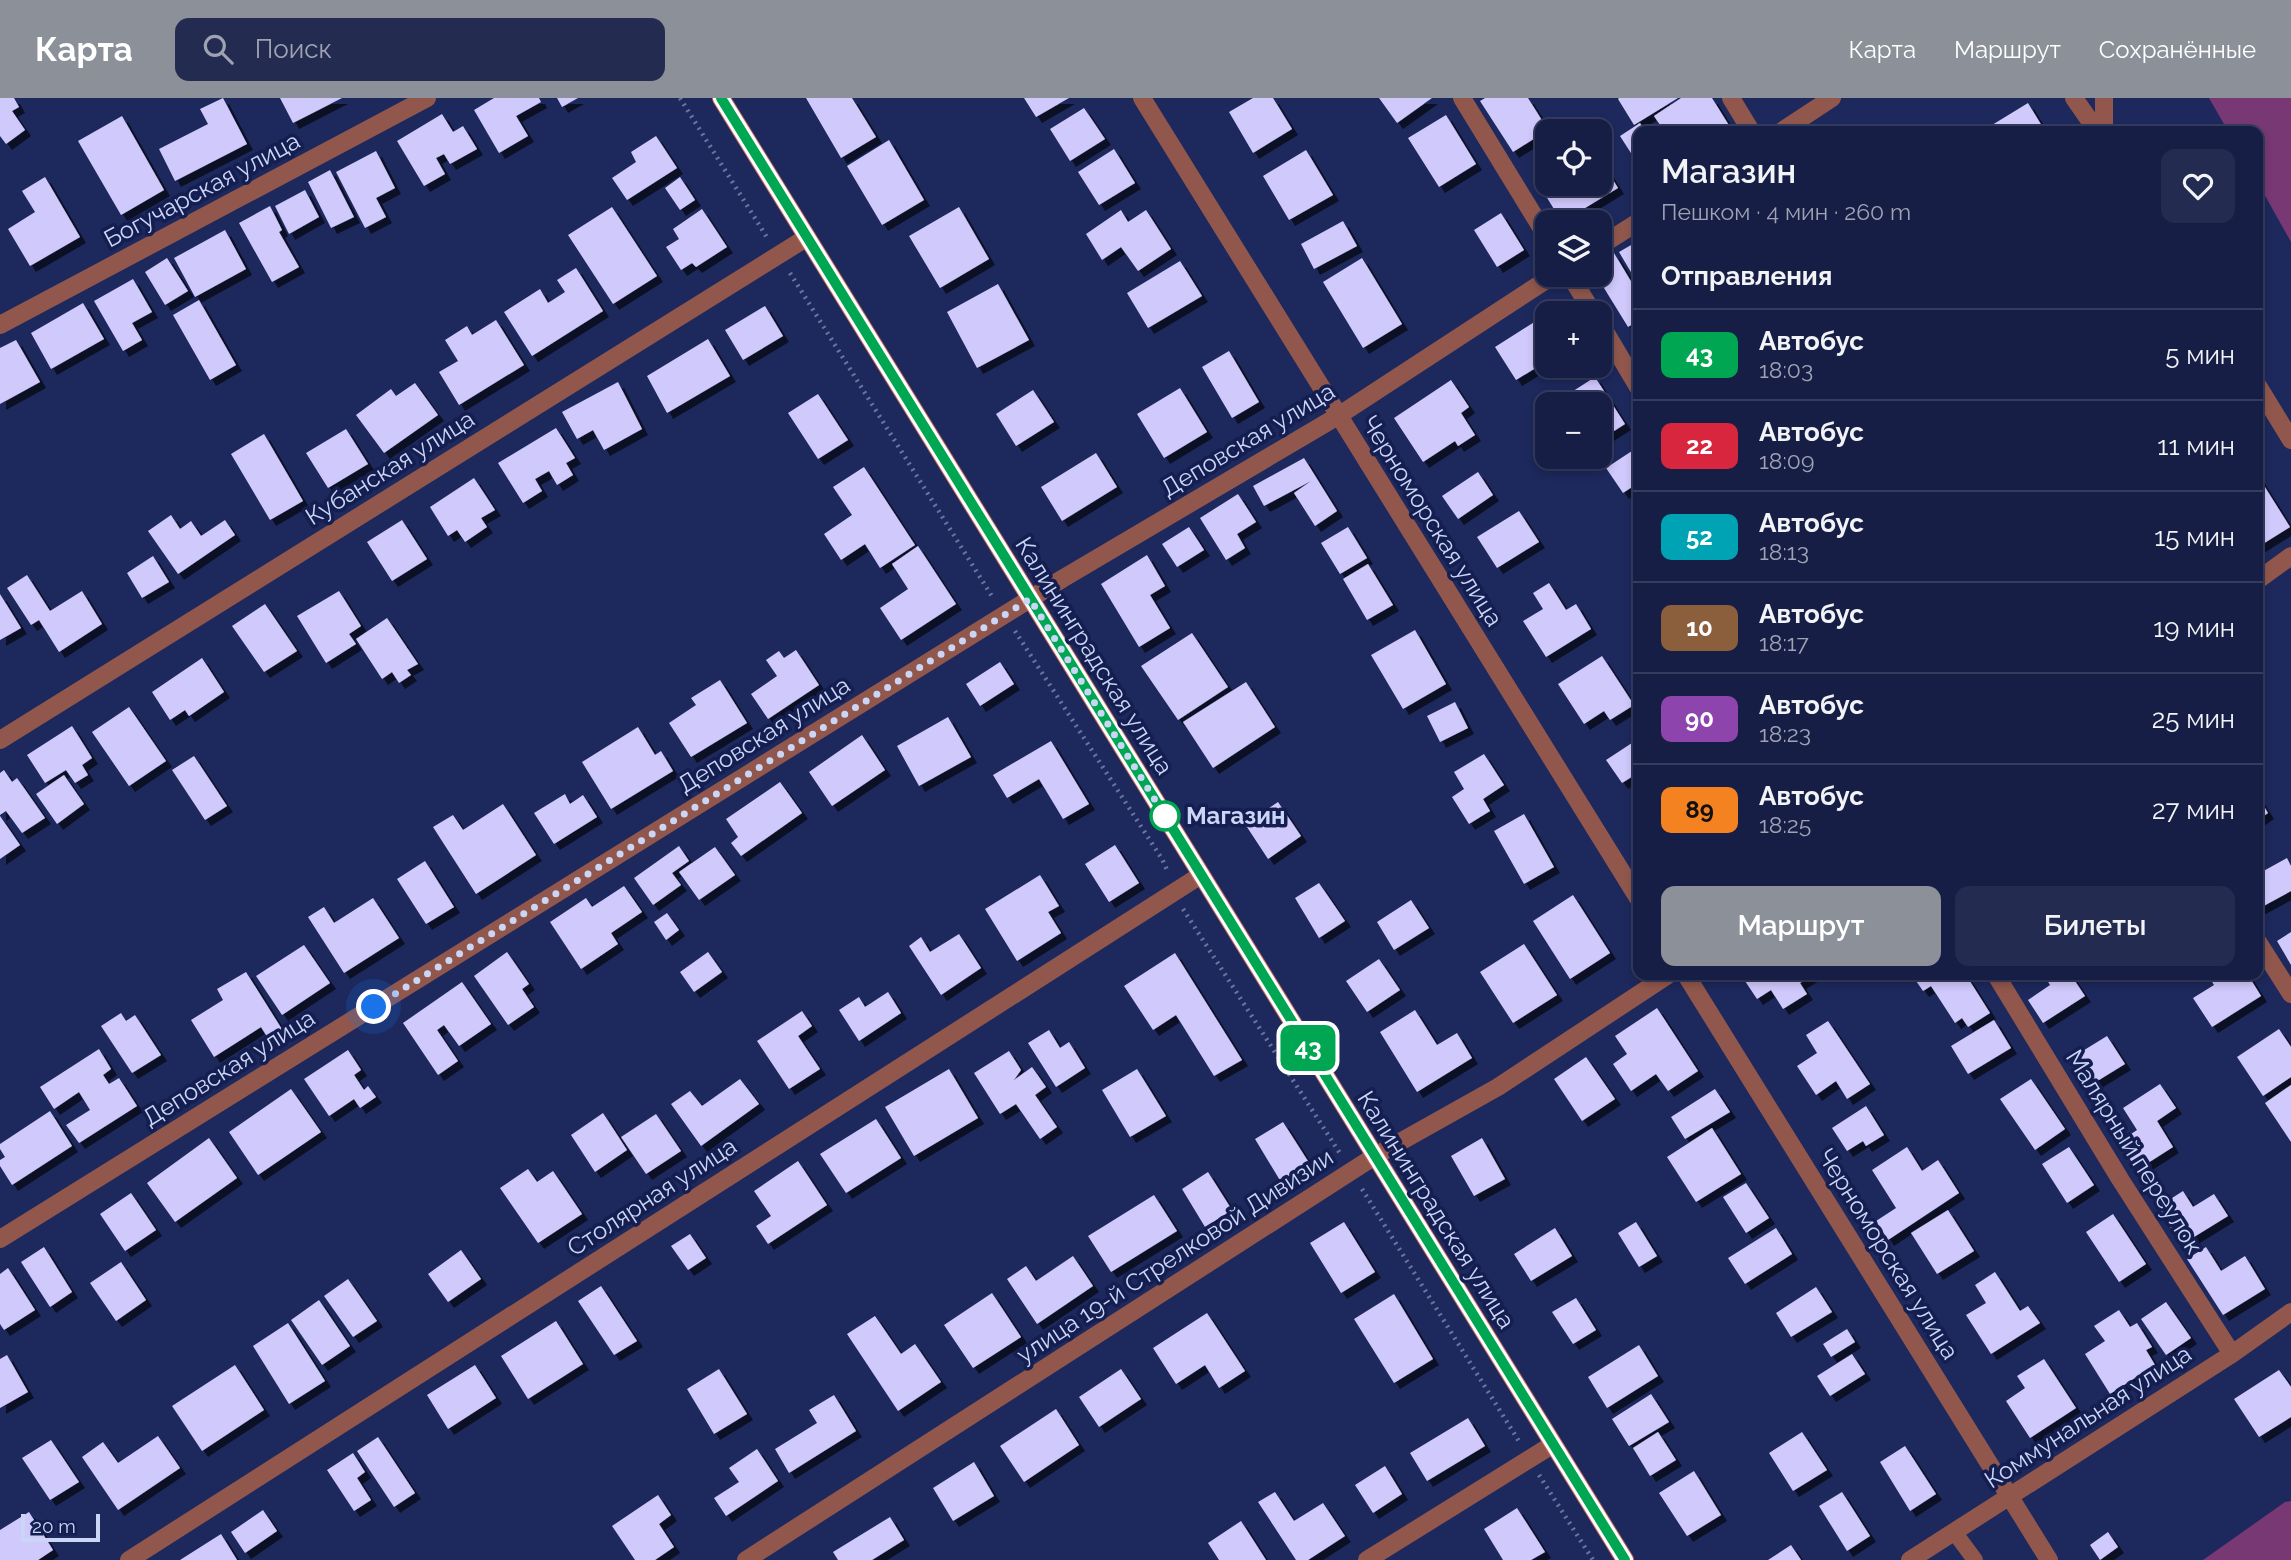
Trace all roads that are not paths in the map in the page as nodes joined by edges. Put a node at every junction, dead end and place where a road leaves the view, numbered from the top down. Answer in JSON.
{"nodes":[{"id":1,"x":427,"y":98,"type":"edge"},
{"id":2,"x":721,"y":98,"type":"edge"},
{"id":3,"x":1142,"y":98,"type":"edge"},
{"id":4,"x":1462,"y":98,"type":"edge"},
{"id":5,"x":1731,"y":98,"type":"edge"},
{"id":6,"x":1832,"y":98,"type":"edge"},
{"id":7,"x":2074,"y":98,"type":"edge"},
{"id":8,"x":2104,"y":98,"type":"edge"},
{"id":9,"x":1748,"y":126,"type":"edge"},
{"id":10,"x":1790,"y":126,"type":"edge"},
{"id":11,"x":2094,"y":126,"type":"edge"},
{"id":12,"x":2105,"y":126,"type":"edge"},
{"id":13,"x":1535,"y":217,"type":"edge"},
{"id":14,"x":1633,"y":225,"type":"edge"},
{"id":15,"x":807,"y":238,"type":"junction"},
{"id":16,"x":1612,"y":238,"type":"edge"},
{"id":17,"x":1536,"y":287,"type":"edge"},
{"id":18,"x":0,"y":325,"type":"edge"},
{"id":19,"x":1612,"y":344,"type":"edge"},
{"id":20,"x":1633,"y":379,"type":"edge"},
{"id":21,"x":2263,"y":394,"type":"edge"},
{"id":22,"x":1338,"y":416,"type":"junction"},
{"id":23,"x":2291,"y":440,"type":"edge"},
{"id":24,"x":2291,"y":556,"type":"edge"},
{"id":25,"x":2263,"y":576,"type":"edge"},
{"id":26,"x":1030,"y":599,"type":"junction"},
{"id":27,"x":0,"y":740,"type":"edge"},
{"id":28,"x":1201,"y":875,"type":"junction"},
{"id":29,"x":1633,"y":890,"type":"edge"},
{"id":30,"x":2263,"y":950,"type":"edge"},
{"id":31,"x":1660,"y":980,"type":"edge"},
{"id":32,"x":1689,"y":980,"type":"edge"},
{"id":33,"x":1999,"y":980,"type":"edge"},
{"id":34,"x":2291,"y":994,"type":"edge"},
{"id":35,"x":1375,"y":1156,"type":"junction"},
{"id":36,"x":0,"y":1239,"type":"edge"},
{"id":37,"x":2291,"y":1312,"type":"edge"},
{"id":38,"x":2232,"y":1354,"type":"junction"},
{"id":39,"x":1552,"y":1445,"type":"junction"},
{"id":40,"x":2010,"y":1497,"type":"junction"},
{"id":41,"x":1955,"y":1533,"type":"junction"},
{"id":42,"x":129,"y":1560,"type":"edge"},
{"id":43,"x":746,"y":1560,"type":"edge"},
{"id":44,"x":1367,"y":1560,"type":"edge"},
{"id":45,"x":1625,"y":1560,"type":"edge"},
{"id":46,"x":1910,"y":1560,"type":"edge"},
{"id":47,"x":1975,"y":1560,"type":"edge"},
{"id":48,"x":2049,"y":1560,"type":"edge"}],
"edges":[{"from":1,"to":18,"type":"street","name":"Богучарская улица"},
{"from":2,"to":15,"type":"main road","name":"Калининградская улица"},
{"from":3,"to":22,"type":"street","name":"Черноморская улица"},
{"from":4,"to":13,"type":"street"},
{"from":5,"to":9,"type":"street"},
{"from":6,"to":10,"type":"street"},
{"from":7,"to":11,"type":"street"},
{"from":8,"to":12,"type":"street"},
{"from":14,"to":16,"type":"street"},
{"from":15,"to":26,"type":"main road","name":"Калининградская улица"},
{"from":15,"to":27,"type":"street","name":"Кубанская улица"},
{"from":17,"to":22,"type":"street","name":"Деповская улица"},
{"from":19,"to":20,"type":"street"},
{"from":21,"to":23,"type":"street"},
{"from":22,"to":26,"type":"street","name":"Деповская улица"},
{"from":22,"to":29,"type":"street","name":"Черноморская улица"},
{"from":24,"to":25,"type":"street"},
{"from":26,"to":28,"type":"main road","name":"Калининградская улица"},
{"from":26,"to":36,"type":"street","name":"Деповская улица"},
{"from":28,"to":35,"type":"main road","name":"Калининградская улица"},
{"from":28,"to":42,"type":"street","name":"Столярная улица"},
{"from":30,"to":34,"type":"street"},
{"from":31,"to":35,"type":"street","name":"улица 19-й Стрелковой Дивизии"},
{"from":32,"to":40,"type":"street","name":"Черноморская улица"},
{"from":33,"to":38,"type":"street","name":"Малярный переулок"},
{"from":35,"to":39,"type":"main road","name":"Калининградская улица"},
{"from":35,"to":43,"type":"street","name":"улица 19-й Стрелковой Дивизии"},
{"from":37,"to":38,"type":"street","name":"Коммунальная улица"},
{"from":38,"to":40,"type":"street","name":"Коммунальная улица"},
{"from":39,"to":44,"type":"street"},
{"from":39,"to":45,"type":"main road","name":"Калининградская улица"},
{"from":40,"to":41,"type":"street","name":"Коммунальная улица"},
{"from":40,"to":48,"type":"street","name":"Черноморская улица"},
{"from":41,"to":46,"type":"street","name":"Коммунальная улица"},
{"from":41,"to":47,"type":"lane"}]}
